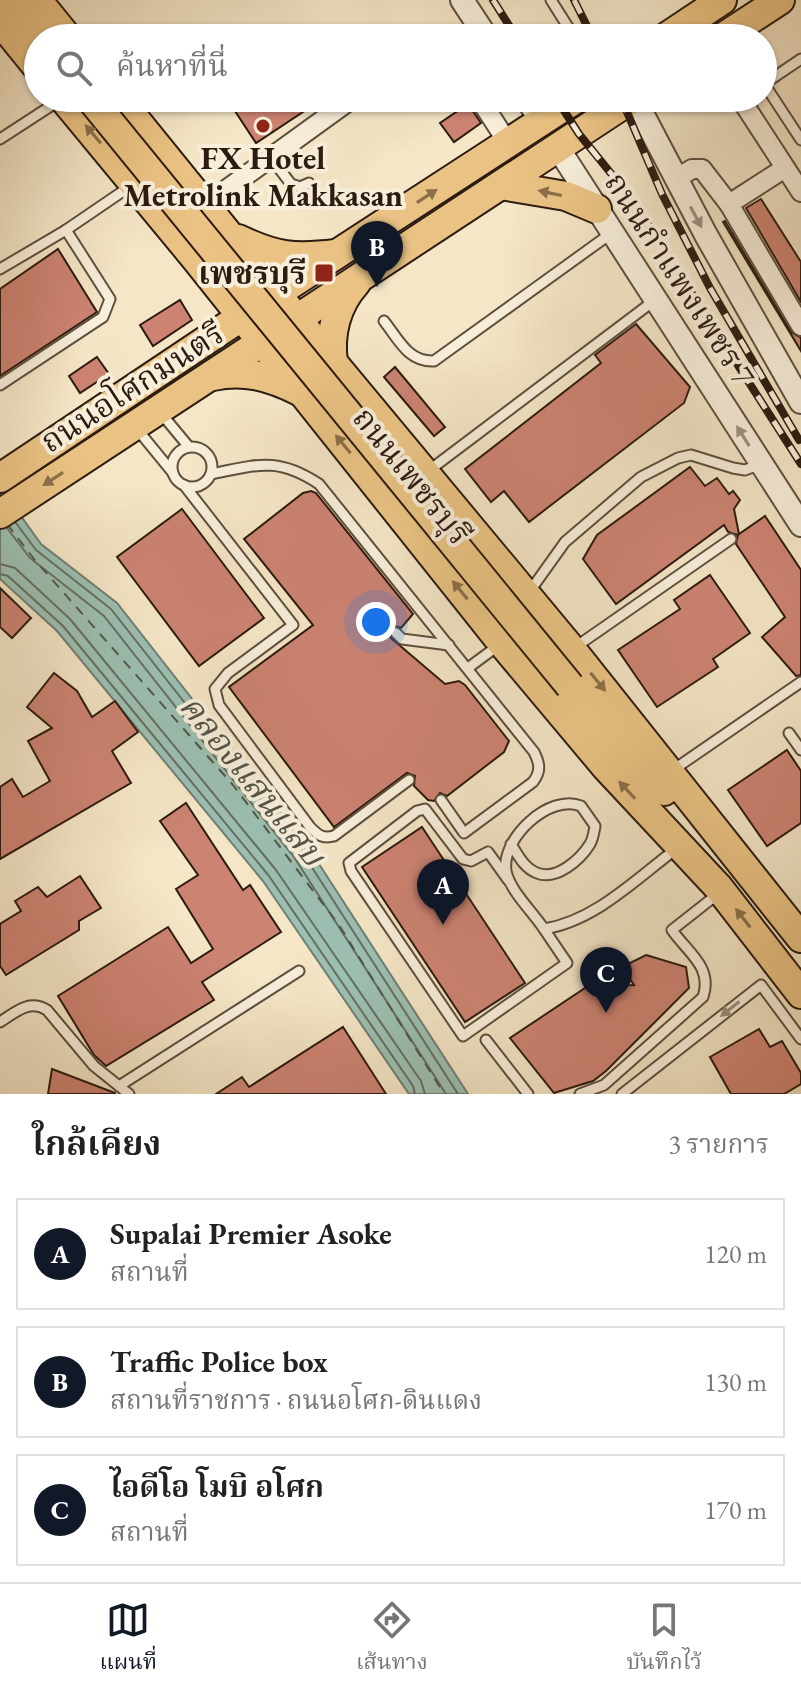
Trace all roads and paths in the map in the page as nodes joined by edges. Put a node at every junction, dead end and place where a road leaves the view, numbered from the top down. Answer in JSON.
{"nodes":[{"id":1,"x":10,"y":0,"type":"edge"},
{"id":2,"x":37,"y":0,"type":"edge"},
{"id":3,"x":462,"y":0,"type":"edge"},
{"id":4,"x":551,"y":0,"type":"edge"},
{"id":5,"x":722,"y":0,"type":"edge"},
{"id":6,"x":780,"y":0,"type":"edge"},
{"id":7,"x":0,"y":21,"type":"edge"},
{"id":8,"x":30,"y":24,"type":"edge"},
{"id":9,"x":57,"y":24,"type":"edge"},
{"id":10,"x":478,"y":24,"type":"edge"},
{"id":11,"x":566,"y":24,"type":"edge"},
{"id":12,"x":686,"y":24,"type":"edge"},
{"id":13,"x":745,"y":24,"type":"edge"},
{"id":14,"x":24,"y":51,"type":"edge"},
{"id":15,"x":801,"y":59,"type":"edge"},
{"id":16,"x":777,"y":75,"type":"edge"},
{"id":17,"x":777,"y":103,"type":"edge"},
{"id":18,"x":41,"y":112,"type":"edge"},
{"id":19,"x":75,"y":112,"type":"edge"},
{"id":20,"x":101,"y":112,"type":"edge"},
{"id":21,"x":130,"y":112,"type":"edge"},
{"id":22,"x":334,"y":112,"type":"edge"},
{"id":23,"x":488,"y":112,"type":"edge"},
{"id":24,"x":532,"y":112,"type":"edge"},
{"id":25,"x":613,"y":112,"type":"edge"},
{"id":26,"x":641,"y":112,"type":"edge"},
{"id":27,"x":749,"y":112,"type":"edge"},
{"id":28,"x":0,"y":139,"type":"edge"},
{"id":29,"x":801,"y":140,"type":"edge"},
{"id":30,"x":508,"y":143,"type":"junction"},
{"id":31,"x":158,"y":146,"type":"junction"},
{"id":32,"x":558,"y":148,"type":"junction"},
{"id":33,"x":271,"y":158,"type":"junction"},
{"id":34,"x":785,"y":168,"type":"junction"},
{"id":35,"x":128,"y":176,"type":"junction"},
{"id":36,"x":676,"y":179,"type":"junction"},
{"id":37,"x":309,"y":183,"type":"dead end"},
{"id":38,"x":501,"y":185,"type":"junction"},
{"id":39,"x":801,"y":192,"type":"edge"},
{"id":40,"x":729,"y":204,"type":"junction"},
{"id":41,"x":205,"y":205,"type":"junction"},
{"id":42,"x":597,"y":209,"type":"junction"},
{"id":43,"x":66,"y":230,"type":"junction"},
{"id":44,"x":613,"y":232,"type":"junction"},
{"id":45,"x":230,"y":235,"type":"junction"},
{"id":46,"x":338,"y":254,"type":"junction"},
{"id":47,"x":196,"y":259,"type":"junction"},
{"id":48,"x":378,"y":265,"type":"junction"},
{"id":49,"x":0,"y":269,"type":"edge"},
{"id":50,"x":277,"y":293,"type":"junction"},
{"id":51,"x":656,"y":299,"type":"junction"},
{"id":52,"x":242,"y":318,"type":"junction"},
{"id":53,"x":296,"y":318,"type":"junction"},
{"id":54,"x":384,"y":321,"type":"dead end"},
{"id":55,"x":801,"y":326,"type":"edge"},
{"id":56,"x":261,"y":343,"type":"junction"},
{"id":57,"x":194,"y":349,"type":"junction"},
{"id":58,"x":333,"y":363,"type":"junction"},
{"id":59,"x":206,"y":377,"type":"junction"},
{"id":60,"x":0,"y":385,"type":"edge"},
{"id":61,"x":300,"y":392,"type":"junction"},
{"id":62,"x":801,"y":402,"type":"edge"},
{"id":63,"x":158,"y":409,"type":"junction"},
{"id":64,"x":134,"y":425,"type":"junction"},
{"id":65,"x":189,"y":447,"type":"junction"},
{"id":66,"x":761,"y":464,"type":"junction"},
{"id":67,"x":422,"y":471,"type":"junction"},
{"id":68,"x":211,"y":474,"type":"junction"},
{"id":69,"x":175,"y":476,"type":"junction"},
{"id":70,"x":0,"y":478,"type":"edge"},
{"id":71,"x":184,"y":485,"type":"junction"},
{"id":72,"x":385,"y":497,"type":"junction"},
{"id":73,"x":0,"y":514,"type":"edge"},
{"id":74,"x":801,"y":525,"type":"edge"},
{"id":75,"x":731,"y":539,"type":"dead end"},
{"id":76,"x":526,"y":597,"type":"junction"},
{"id":77,"x":396,"y":633,"type":"dead end"},
{"id":78,"x":502,"y":643,"type":"junction"},
{"id":79,"x":450,"y":645,"type":"junction"},
{"id":80,"x":572,"y":650,"type":"junction"},
{"id":81,"x":468,"y":668,"type":"junction"},
{"id":82,"x":801,"y":682,"type":"edge"},
{"id":83,"x":789,"y":733,"type":"dead end"},
{"id":84,"x":801,"y":750,"type":"edge"},
{"id":85,"x":665,"y":779,"type":"junction"},
{"id":86,"x":409,"y":780,"type":"dead end"},
{"id":87,"x":441,"y":800,"type":"dead end"},
{"id":88,"x":511,"y":844,"type":"junction"},
{"id":89,"x":681,"y":845,"type":"junction"},
{"id":90,"x":508,"y":880,"type":"junction"},
{"id":91,"x":720,"y":889,"type":"junction"},
{"id":92,"x":544,"y":929,"type":"junction"},
{"id":93,"x":799,"y":932,"type":"edge"},
{"id":94,"x":299,"y":971,"type":"dead end"},
{"id":95,"x":801,"y":994,"type":"edge"},
{"id":96,"x":0,"y":1022,"type":"edge"},
{"id":97,"x":801,"y":1039,"type":"edge"},
{"id":98,"x":486,"y":1040,"type":"dead end"},
{"id":99,"x":119,"y":1086,"type":"junction"},
{"id":100,"x":129,"y":1094,"type":"edge"},
{"id":101,"x":528,"y":1094,"type":"edge"},
{"id":102,"x":580,"y":1094,"type":"edge"},
{"id":103,"x":622,"y":1094,"type":"edge"}],
"edges":[{"from":1,"to":8,"type":"main road"},
{"from":2,"to":9,"type":"main road"},
{"from":3,"to":10,"type":"street"},
{"from":4,"to":11,"type":"lane"},
{"from":5,"to":12,"type":"main road"},
{"from":6,"to":13,"type":"main road"},
{"from":7,"to":14,"type":"main road"},
{"from":15,"to":16,"type":"lane"},
{"from":17,"to":29,"type":"lane"},
{"from":18,"to":28,"type":"lane"},
{"from":35,"to":19,"type":"main road","name":"ถนนเพชรบุรี","one_way":true},
{"from":20,"to":85,"type":"main road","name":"ถนนเพชรบุรี","bridge":true},
{"from":21,"to":31,"type":"main road","name":"ถนนเพชรบุรี"},
{"from":22,"to":33,"type":"street"},
{"from":23,"to":30,"type":"street"},
{"from":24,"to":30,"type":"main road","name":"ถนนอโศกมนตรี"},
{"from":25,"to":32,"type":"main road"},
{"from":26,"to":36,"type":"street","name":"ถนนกำแพงเพชร 7"},
{"from":27,"to":34,"type":"street"},
{"from":46,"to":30,"type":"main road","name":"ถนนอโศกมนตรี","one_way":true},
{"from":31,"to":35,"type":"main road"},
{"from":31,"to":41,"type":"main road","name":"ถนนเพชรบุรี"},
{"from":32,"to":38,"type":"main road"},
{"from":32,"to":42,"type":"street","name":"ถนนกำแพงเพชร 7"},
{"from":33,"to":37,"type":"lane"},
{"from":33,"to":41,"type":"street"},
{"from":34,"to":39,"type":"street"},
{"from":34,"to":40,"type":"street"},
{"from":35,"to":43,"type":"lane"},
{"from":35,"to":47,"type":"main road","name":"ถนนเพชรบุรี"},
{"from":36,"to":40,"type":"street"},
{"from":36,"to":62,"type":"street","name":"ถนนกำแพงเพชร 7","one_way":true},
{"from":42,"to":38,"type":"main road","one_way":true},
{"from":38,"to":48,"type":"main road"},
{"from":40,"to":55,"type":"street"},
{"from":41,"to":45,"type":"main road","name":"ถนนเพชรบุรี"},
{"from":42,"to":44,"type":"street","name":"ถนนกำแพงเพชร 7"},
{"from":43,"to":49,"type":"lane"},
{"from":43,"to":60,"type":"lane"},
{"from":44,"to":51,"type":"street","name":"ถนนกำแพงเพชร 7"},
{"from":44,"to":54,"type":"lane"},
{"from":45,"to":46,"type":"main road"},
{"from":45,"to":50,"type":"main road","name":"ถนนเพชรบุรี"},
{"from":46,"to":50,"type":"main road","name":"ถนนอโศกมนตรี"},
{"from":47,"to":52,"type":"main road","name":"ถนนเพชรบุรี"},
{"from":47,"to":57,"type":"main road"},
{"from":48,"to":53,"type":"main road","name":"ถนนอโศกมนตรี"},
{"from":48,"to":58,"type":"main road"},
{"from":50,"to":52,"type":"main road","name":"ถนนอโศกมนตรี"},
{"from":50,"to":53,"type":"main road","name":"ถนนเพชรบุรี"},
{"from":66,"to":51,"type":"street","name":"ถนนกำแพงเพชร 7","one_way":true},
{"from":51,"to":67,"type":"lane"},
{"from":52,"to":56,"type":"main road","name":"ถนนเพชรบุรี"},
{"from":52,"to":57,"type":"main road","name":"ถนนอโศกมนตรี"},
{"from":53,"to":56,"type":"main road","name":"ถนนอโศกมนตรี"},
{"from":53,"to":58,"type":"main road","name":"ถนนเพชรบุรี"},
{"from":56,"to":59,"type":"main road","name":"ถนนอโศกมนตรี"},
{"from":56,"to":61,"type":"main road","name":"ถนนเพชรบุรี"},
{"from":57,"to":70,"type":"main road","name":"ถนนอโศกมนตรี"},
{"from":58,"to":67,"type":"main road","name":"ถนนเพชรบุรี"},
{"from":59,"to":61,"type":"main road"},
{"from":59,"to":63,"type":"main road","name":"ถนนอโศกมนตรี"},
{"from":72,"to":61,"type":"main road","name":"ถนนเพชรบุรี","one_way":true},
{"from":63,"to":64,"type":"main road","name":"ถนนอโศกมนตรี"},
{"from":63,"to":65,"type":"lane"},
{"from":64,"to":69,"type":"lane"},
{"from":64,"to":73,"type":"main road","name":"ถนนอโศกมนตรี","one_way":true},
{"from":65,"to":68,"type":"lane"},
{"from":65,"to":69,"type":"lane"},
{"from":66,"to":74,"type":"street","name":"ถนนกำแพงเพชร 7"},
{"from":66,"to":76,"type":"lane"},
{"from":67,"to":72,"type":"main road"},
{"from":67,"to":76,"type":"main road","name":"ถนนเพชรบุรี"},
{"from":68,"to":71,"type":"lane"},
{"from":68,"to":79,"type":"lane"},
{"from":69,"to":71,"type":"lane"},
{"from":71,"to":86,"type":"lane"},
{"from":78,"to":72,"type":"main road","name":"ถนนเพชรบุรี","one_way":true},
{"from":75,"to":80,"type":"lane"},
{"from":76,"to":80,"type":"main road","name":"ถนนเพชรบุรี"},
{"from":77,"to":79,"type":"lane"},
{"from":78,"to":81,"type":"lane"},
{"from":89,"to":78,"type":"main road","name":"ถนนเพชรบุรี","one_way":true},
{"from":79,"to":81,"type":"lane"},
{"from":80,"to":85,"type":"main road","name":"ถนนเพชรบุรี","one_way":true},
{"from":81,"to":87,"type":"lane"},
{"from":82,"to":85,"type":"lane"},
{"from":83,"to":84,"type":"lane"},
{"from":85,"to":91,"type":"main road","name":"ถนนเพชรบุรี"},
{"from":85,"to":93,"type":"main road","name":"ถนนเพชรบุรี"},
{"from":88,"to":88,"type":"lane"},
{"from":88,"to":90,"type":"lane"},
{"from":89,"to":91,"type":"main road","name":"ถนนเพชรบุรี"},
{"from":89,"to":92,"type":"lane"},
{"from":90,"to":92,"type":"lane"},
{"from":90,"to":92,"type":"lane"},
{"from":95,"to":91,"type":"main road","name":"ถนนเพชรบุรี","one_way":true},
{"from":91,"to":102,"type":"lane"},
{"from":94,"to":99,"type":"lane"},
{"from":96,"to":99,"type":"lane"},
{"from":97,"to":103,"type":"lane","one_way":true},
{"from":98,"to":101,"type":"lane"},
{"from":99,"to":100,"type":"lane"}]}
